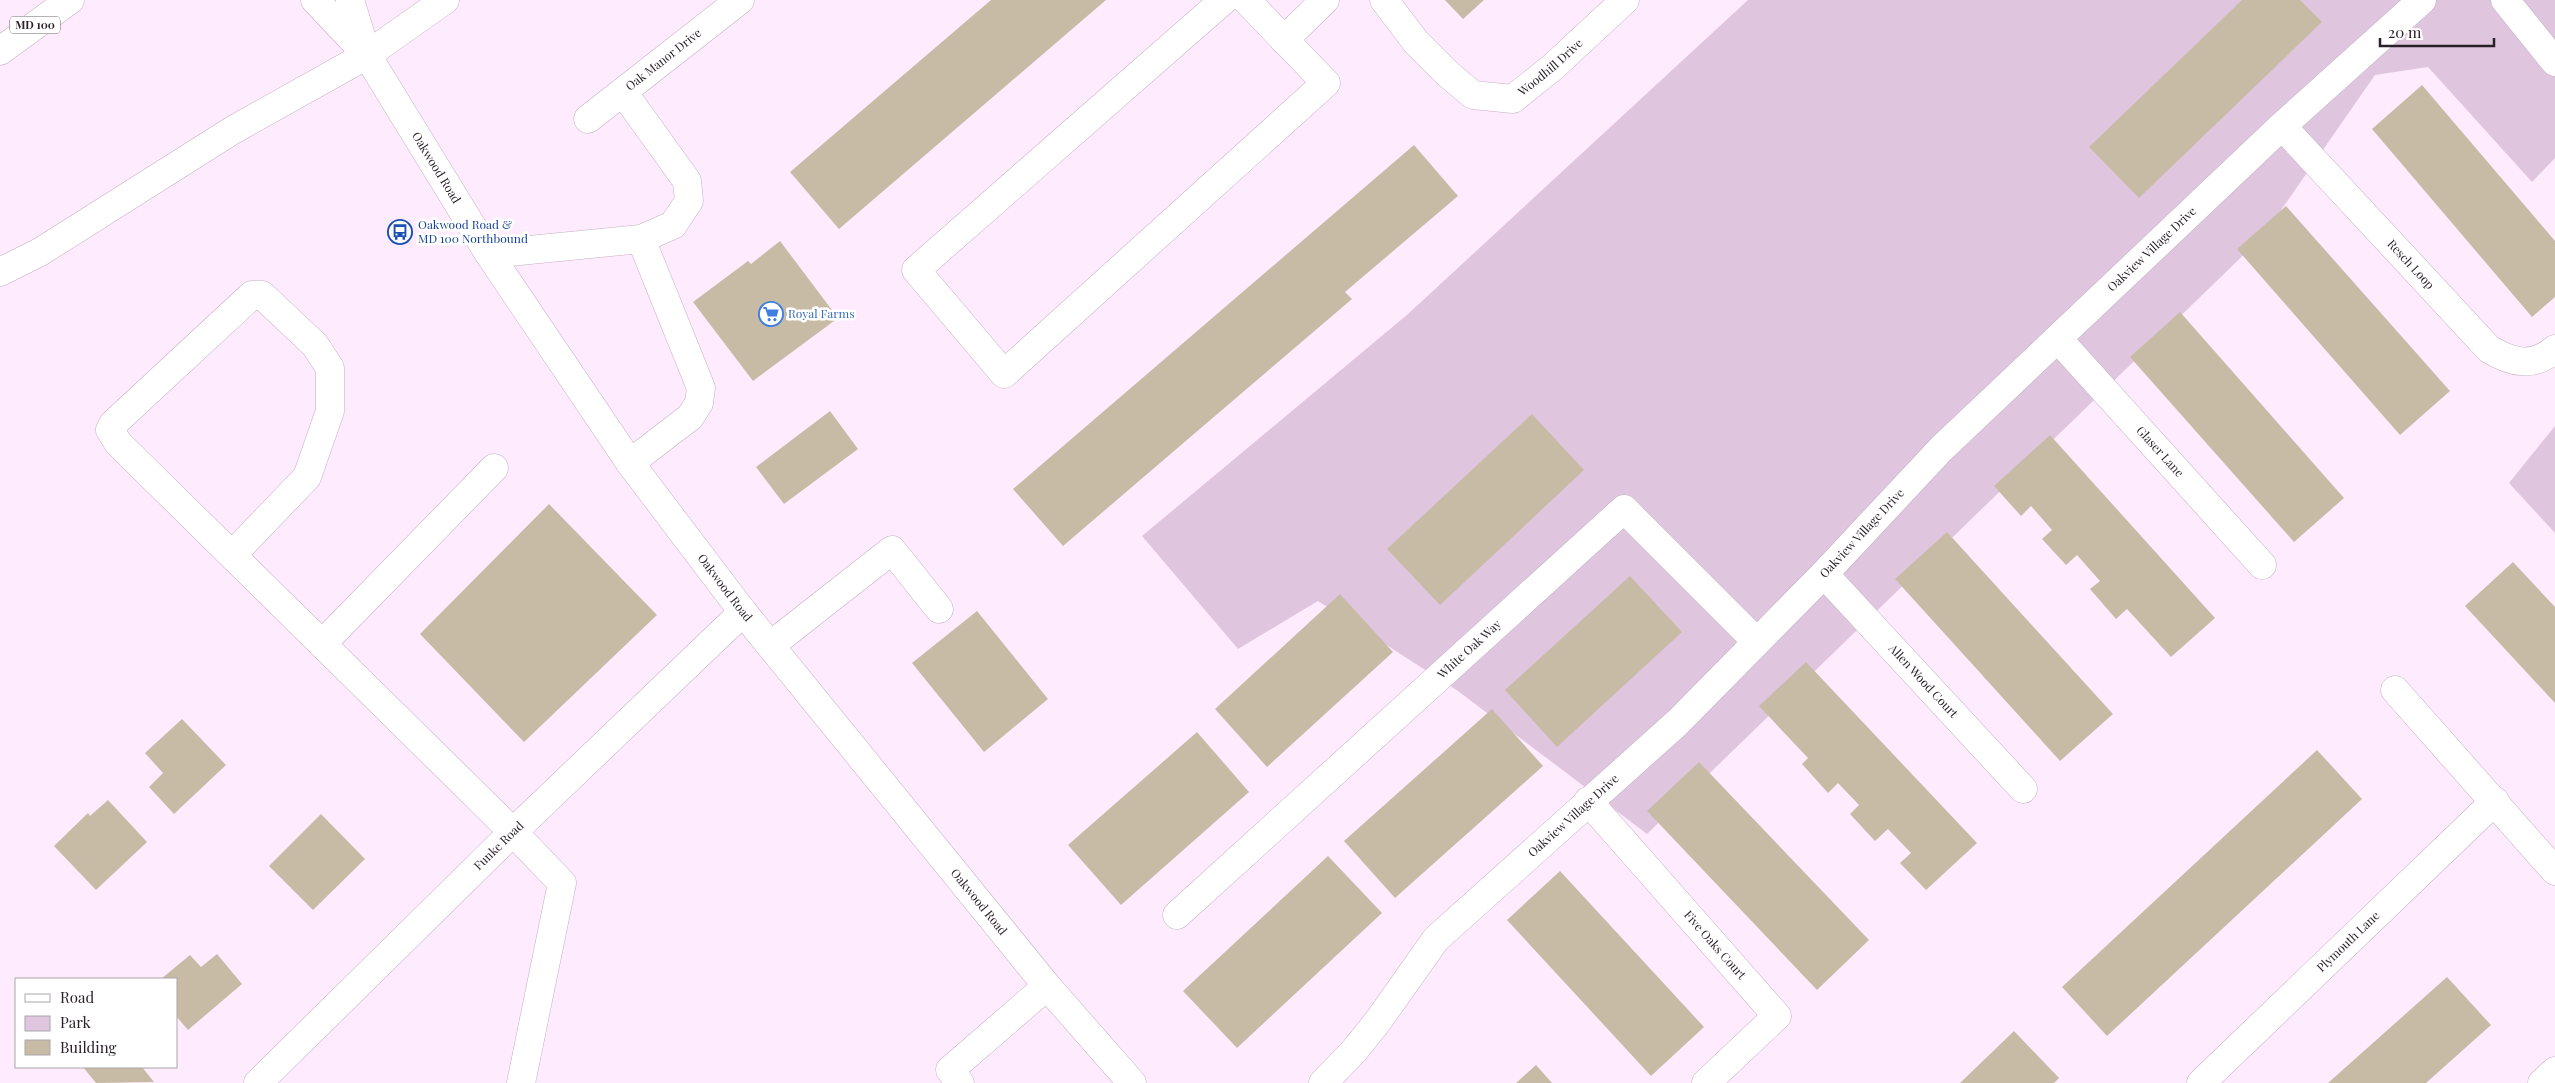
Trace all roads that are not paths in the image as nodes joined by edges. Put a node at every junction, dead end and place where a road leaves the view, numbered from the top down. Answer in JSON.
{"nodes":[{"id":1,"x":70,"y":0,"type":"edge"},
{"id":2,"x":314,"y":0,"type":"edge"},
{"id":3,"x":350,"y":0,"type":"edge"},
{"id":4,"x":445,"y":0,"type":"edge"},
{"id":5,"x":740,"y":0,"type":"edge"},
{"id":6,"x":1224,"y":0,"type":"edge"},
{"id":7,"x":1246,"y":0,"type":"edge"},
{"id":8,"x":1325,"y":0,"type":"edge"},
{"id":9,"x":1384,"y":0,"type":"edge"},
{"id":10,"x":1625,"y":0,"type":"edge"},
{"id":11,"x":2422,"y":0,"type":"edge"},
{"id":12,"x":2505,"y":0,"type":"edge"},
{"id":13,"x":1284,"y":40,"type":"junction"},
{"id":14,"x":0,"y":50,"type":"edge"},
{"id":15,"x":367,"y":55,"type":"junction"},
{"id":16,"x":2555,"y":62,"type":"edge"},
{"id":17,"x":623,"y":92,"type":"junction"},
{"id":18,"x":588,"y":119,"type":"dead end"},
{"id":19,"x":2282,"y":126,"type":"junction"},
{"id":20,"x":641,"y":239,"type":"junction"},
{"id":21,"x":489,"y":254,"type":"junction"},
{"id":22,"x":0,"y":272,"type":"edge"},
{"id":23,"x":2058,"y":339,"type":"junction"},
{"id":24,"x":2555,"y":349,"type":"edge"},
{"id":25,"x":630,"y":463,"type":"junction"},
{"id":26,"x":494,"y":468,"type":"dead end"},
{"id":27,"x":232,"y":555,"type":"junction"},
{"id":28,"x":2262,"y":565,"type":"dead end"},
{"id":29,"x":1824,"y":574,"type":"junction"},
{"id":30,"x":938,"y":609,"type":"dead end"},
{"id":31,"x":743,"y":612,"type":"junction"},
{"id":32,"x":1756,"y":641,"type":"junction"},
{"id":33,"x":322,"y":644,"type":"junction"},
{"id":34,"x":771,"y":645,"type":"junction"},
{"id":35,"x":2395,"y":690,"type":"dead end"},
{"id":36,"x":2023,"y":789,"type":"dead end"},
{"id":37,"x":1588,"y":801,"type":"junction"},
{"id":38,"x":2495,"y":801,"type":"junction"},
{"id":39,"x":513,"y":832,"type":"junction"},
{"id":40,"x":2555,"y":871,"type":"edge"},
{"id":41,"x":1177,"y":915,"type":"dead end"},
{"id":42,"x":1046,"y":986,"type":"junction"},
{"id":43,"x":2555,"y":1071,"type":"edge"},
{"id":44,"x":949,"y":1079,"type":"edge"},
{"id":45,"x":258,"y":1083,"type":"edge"},
{"id":46,"x":521,"y":1083,"type":"edge"},
{"id":47,"x":1132,"y":1083,"type":"edge"},
{"id":48,"x":1323,"y":1083,"type":"edge"},
{"id":49,"x":1706,"y":1083,"type":"edge"},
{"id":50,"x":2201,"y":1083,"type":"edge"},
{"id":51,"x":2542,"y":1083,"type":"edge"}],
"edges":[{"from":1,"to":14,"type":"main road","number":"MD 100"},
{"from":2,"to":15,"type":"main road","name":"Oakwood Road"},
{"from":3,"to":15,"type":"main road","name":"Oakwood Road"},
{"from":4,"to":15,"type":"main road"},
{"from":5,"to":17,"type":"main road","name":"Oak Manor Drive"},
{"from":6,"to":13,"type":"main road"},
{"from":7,"to":13,"type":"main road"},
{"from":8,"to":13,"type":"main road"},
{"from":9,"to":10,"type":"main road","name":"Woodhill Drive"},
{"from":11,"to":19,"type":"main road","name":"Oakview Village Drive"},
{"from":12,"to":16,"type":"main road"},
{"from":15,"to":21,"type":"main road","name":"Oakwood Road"},
{"from":15,"to":22,"type":"main road"},
{"from":17,"to":18,"type":"main road","name":"Oak Manor Drive"},
{"from":17,"to":20,"type":"main road"},
{"from":19,"to":23,"type":"main road","name":"Oakview Village Drive"},
{"from":19,"to":24,"type":"main road","name":"Resch Loop"},
{"from":20,"to":21,"type":"main road"},
{"from":20,"to":25,"type":"main road"},
{"from":21,"to":25,"type":"main road","name":"Oakwood Road"},
{"from":23,"to":28,"type":"main road","name":"Glaser Lane"},
{"from":23,"to":29,"type":"main road","name":"Oakview Village Drive"},
{"from":25,"to":31,"type":"main road","name":"Oakwood Road"},
{"from":26,"to":33,"type":"main road"},
{"from":27,"to":27,"type":"main road"},
{"from":27,"to":33,"type":"main road"},
{"from":29,"to":32,"type":"main road","name":"Oakview Village Drive"},
{"from":29,"to":36,"type":"main road","name":"Allen Wood Court"},
{"from":30,"to":34,"type":"main road"},
{"from":31,"to":34,"type":"main road","name":"Oakwood Road"},
{"from":31,"to":39,"type":"main road","name":"Funke Road"},
{"from":32,"to":37,"type":"main road","name":"Oakview Village Drive"},
{"from":32,"to":41,"type":"main road","name":"White Oak Way"},
{"from":33,"to":39,"type":"main road"},
{"from":34,"to":42,"type":"main road","name":"Oakwood Road"},
{"from":35,"to":38,"type":"main road"},
{"from":37,"to":48,"type":"main road","name":"Oakview Village Drive"},
{"from":37,"to":49,"type":"main road","name":"Five Oaks Court"},
{"from":38,"to":40,"type":"main road"},
{"from":38,"to":50,"type":"main road","name":"Plymouth Lane"},
{"from":39,"to":45,"type":"main road","name":"Funke Road"},
{"from":39,"to":46,"type":"main road"},
{"from":42,"to":44,"type":"main road"},
{"from":42,"to":47,"type":"main road","name":"Oakwood Road"},
{"from":43,"to":51,"type":"main road"}]}
